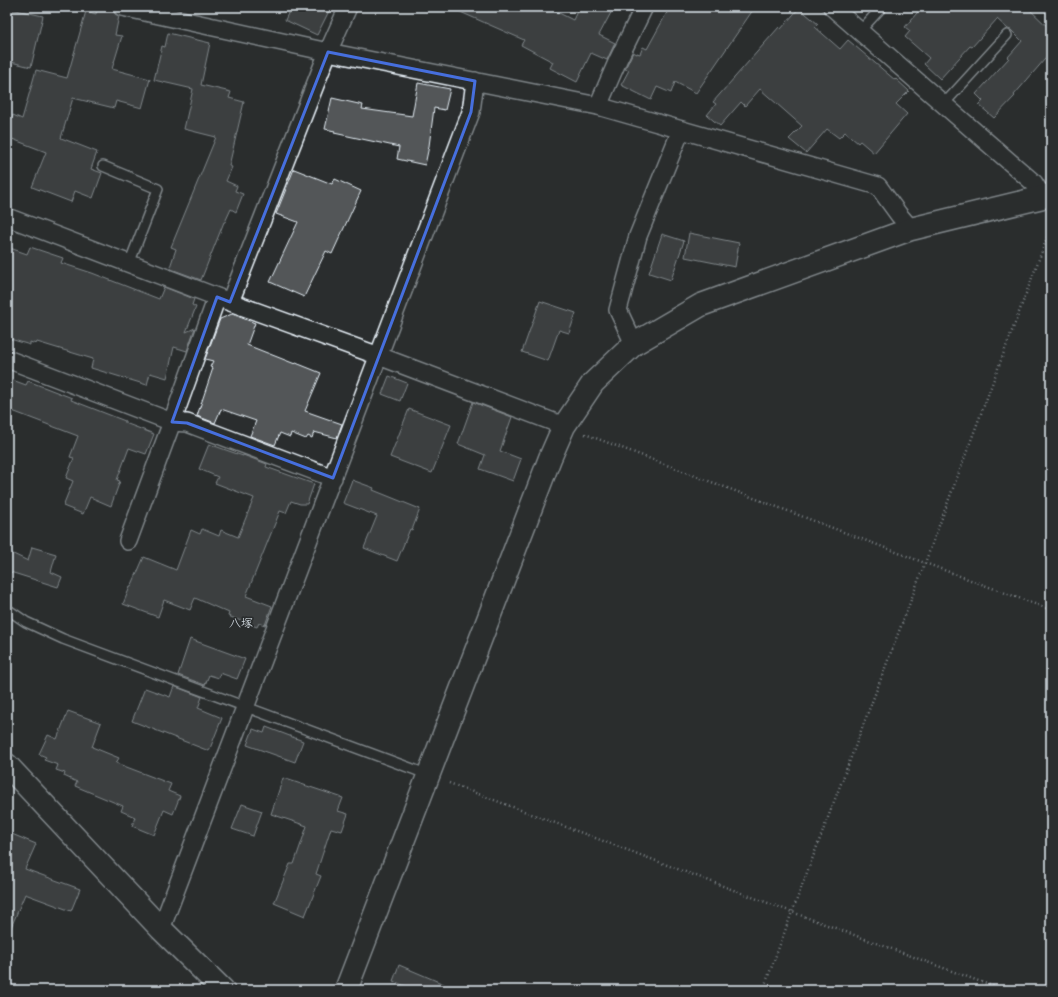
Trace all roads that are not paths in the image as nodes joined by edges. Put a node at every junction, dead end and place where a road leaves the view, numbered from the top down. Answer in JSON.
{"nodes":[{"id":1,"x":122,"y":7,"type":"edge"},
{"id":2,"x":348,"y":7,"type":"edge"},
{"id":3,"x":644,"y":7,"type":"edge"},
{"id":4,"x":832,"y":7,"type":"edge"},
{"id":5,"x":882,"y":7,"type":"edge"},
{"id":6,"x":860,"y":31,"type":"junction"},
{"id":7,"x":1007,"y":35,"type":"dead end"},
{"id":8,"x":328,"y":52,"type":"junction"},
{"id":9,"x":475,"y":81,"type":"junction"},
{"id":10,"x":943,"y":105,"type":"junction"},
{"id":11,"x":598,"y":106,"type":"junction"},
{"id":12,"x":681,"y":130,"type":"junction"},
{"id":13,"x":103,"y":166,"type":"dead end"},
{"id":14,"x":1047,"y":196,"type":"edge"},
{"id":15,"x":7,"y":217,"type":"edge"},
{"id":16,"x":911,"y":229,"type":"junction"},
{"id":17,"x":129,"y":264,"type":"junction"},
{"id":18,"x":224,"y":300,"type":"junction"},
{"id":19,"x":634,"y":344,"type":"junction"},
{"id":20,"x":379,"y":356,"type":"junction"},
{"id":21,"x":7,"y":359,"type":"edge"},
{"id":22,"x":172,"y":422,"type":"junction"},
{"id":23,"x":564,"y":426,"type":"junction"},
{"id":24,"x":333,"y":478,"type":"junction"},
{"id":25,"x":128,"y":541,"type":"dead end"},
{"id":26,"x":7,"y":609,"type":"edge"},
{"id":27,"x":246,"y":707,"type":"junction"},
{"id":28,"x":7,"y":765,"type":"edge"},
{"id":29,"x":429,"y":775,"type":"junction"},
{"id":30,"x":161,"y":929,"type":"junction"},
{"id":31,"x":223,"y":990,"type":"edge"},
{"id":32,"x":346,"y":990,"type":"edge"}],
"edges":[{"from":1,"to":8,"type":"street"},
{"from":2,"to":8,"type":"street"},
{"from":3,"to":11,"type":"street"},
{"from":4,"to":6,"type":"street"},
{"from":5,"to":6,"type":"lane"},
{"from":6,"to":10,"type":"street"},
{"from":7,"to":10,"type":"lane"},
{"from":8,"to":9,"type":"street"},
{"from":8,"to":18,"type":"street"},
{"from":9,"to":11,"type":"street"},
{"from":9,"to":20,"type":"street"},
{"from":10,"to":14,"type":"street"},
{"from":11,"to":12,"type":"street"},
{"from":12,"to":16,"type":"street"},
{"from":12,"to":19,"type":"street"},
{"from":13,"to":17,"type":"lane"},
{"from":14,"to":16,"type":"street"},
{"from":15,"to":17,"type":"street"},
{"from":16,"to":19,"type":"street"},
{"from":17,"to":18,"type":"street"},
{"from":18,"to":20,"type":"street"},
{"from":18,"to":22,"type":"street"},
{"from":19,"to":23,"type":"street"},
{"from":20,"to":23,"type":"street"},
{"from":20,"to":24,"type":"street"},
{"from":21,"to":22,"type":"street"},
{"from":22,"to":24,"type":"street"},
{"from":22,"to":25,"type":"street"},
{"from":23,"to":29,"type":"street"},
{"from":24,"to":27,"type":"street"},
{"from":26,"to":27,"type":"lane"},
{"from":27,"to":29,"type":"lane"},
{"from":27,"to":30,"type":"street"},
{"from":28,"to":30,"type":"street"},
{"from":29,"to":32,"type":"street"},
{"from":30,"to":31,"type":"street"}]}
